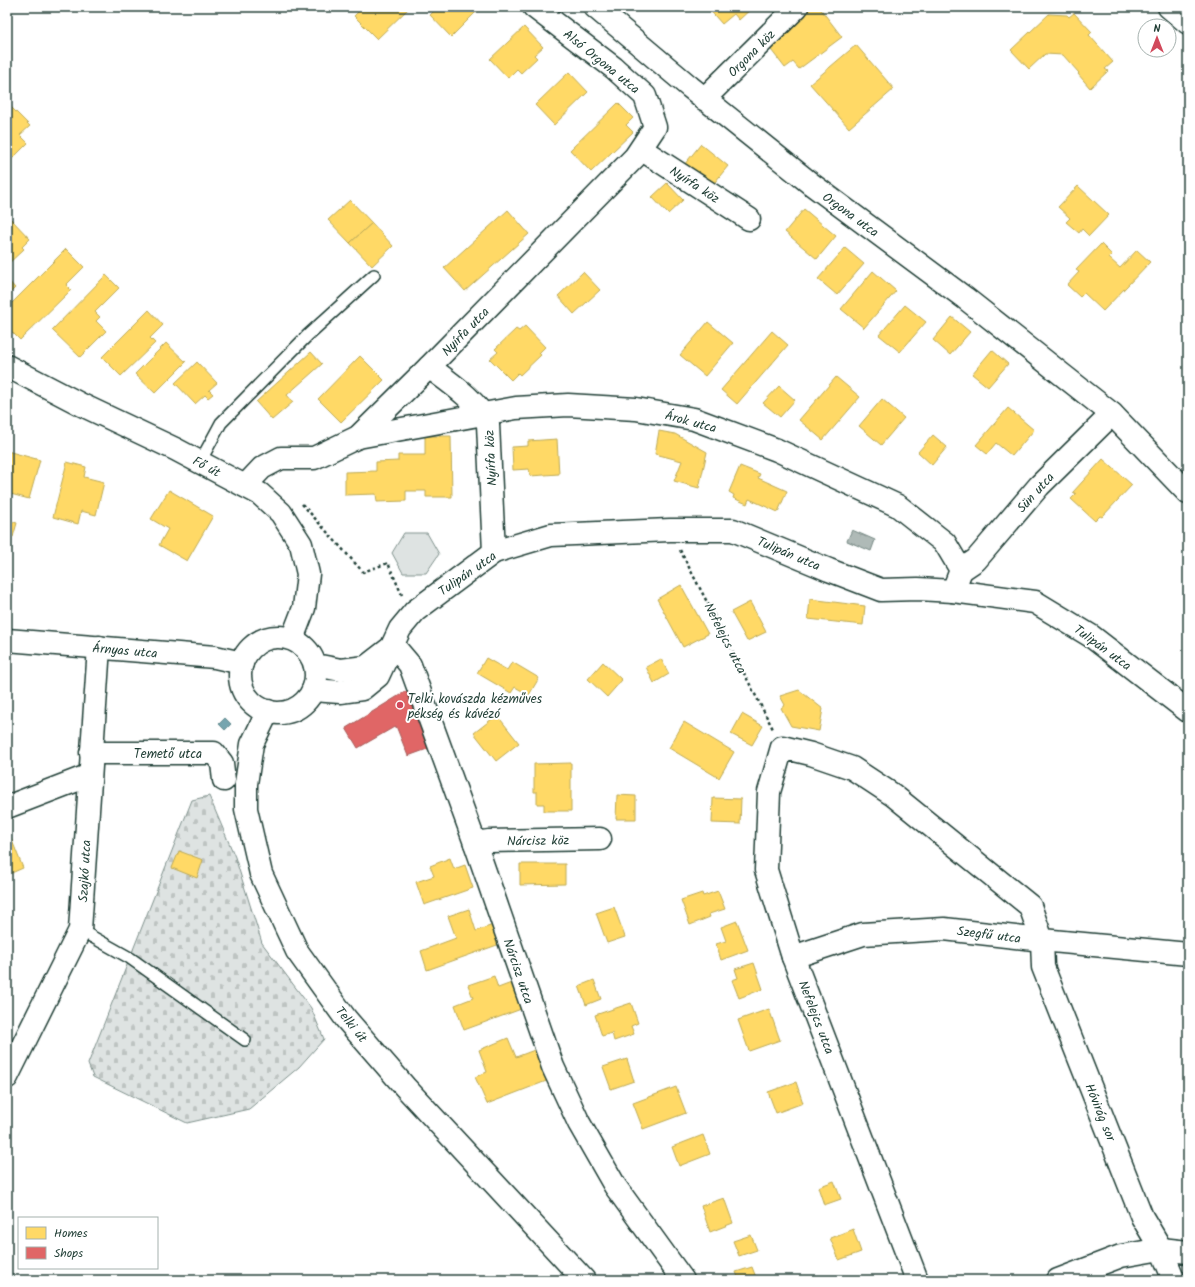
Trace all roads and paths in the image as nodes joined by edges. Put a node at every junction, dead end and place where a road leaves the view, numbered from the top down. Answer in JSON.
{"nodes":[{"id":1,"x":534,"y":7,"type":"edge"},
{"id":2,"x":595,"y":7,"type":"edge"},
{"id":3,"x":797,"y":7,"type":"edge"},
{"id":4,"x":1169,"y":7,"type":"edge"},
{"id":5,"x":1188,"y":23,"type":"edge"},
{"id":6,"x":704,"y":99,"type":"junction"},
{"id":7,"x":655,"y":128,"type":"joint"},
{"id":8,"x":641,"y":149,"type":"junction"},
{"id":9,"x":749,"y":219,"type":"dead end"},
{"id":10,"x":374,"y":275,"type":"dead end"},
{"id":11,"x":7,"y":366,"type":"edge"},
{"id":12,"x":429,"y":367,"type":"junction"},
{"id":13,"x":484,"y":413,"type":"junction"},
{"id":14,"x":1112,"y":414,"type":"junction"},
{"id":15,"x":358,"y":437,"type":"junction"},
{"id":16,"x":200,"y":462,"type":"junction"},
{"id":17,"x":245,"y":486,"type":"junction"},
{"id":18,"x":1188,"y":493,"type":"edge"},
{"id":19,"x":299,"y":501,"type":"dead end"},
{"id":20,"x":670,"y":530,"type":"junction"},
{"id":21,"x":494,"y":552,"type":"junction"},
{"id":22,"x":961,"y":570,"type":"junction"},
{"id":23,"x":953,"y":591,"type":"junction"},
{"id":24,"x":415,"y":611,"type":"junction"},
{"id":25,"x":292,"y":639,"type":"junction"},
{"id":26,"x":7,"y":640,"type":"edge"},
{"id":27,"x":393,"y":645,"type":"junction"},
{"id":28,"x":99,"y":648,"type":"junction"},
{"id":29,"x":242,"y":663,"type":"junction"},
{"id":30,"x":315,"y":665,"type":"junction"},
{"id":31,"x":313,"y":690,"type":"junction"},
{"id":32,"x":1188,"y":710,"type":"edge"},
{"id":33,"x":268,"y":711,"type":"junction"},
{"id":34,"x":782,"y":747,"type":"junction"},
{"id":35,"x":91,"y":753,"type":"junction"},
{"id":36,"x":90,"y":775,"type":"junction"},
{"id":37,"x":224,"y":780,"type":"dead end"},
{"id":38,"x":7,"y":807,"type":"edge"},
{"id":39,"x":600,"y":839,"type":"dead end"},
{"id":40,"x":476,"y":843,"type":"junction"},
{"id":41,"x":80,"y":930,"type":"junction"},
{"id":42,"x":1042,"y":940,"type":"junction"},
{"id":43,"x":1188,"y":954,"type":"edge"},
{"id":44,"x":793,"y":957,"type":"junction"},
{"id":45,"x":245,"y":1040,"type":"dead end"},
{"id":46,"x":7,"y":1077,"type":"edge"},
{"id":47,"x":1161,"y":1249,"type":"junction"},
{"id":48,"x":1188,"y":1252,"type":"edge"},
{"id":49,"x":584,"y":1280,"type":"edge"},
{"id":50,"x":683,"y":1280,"type":"edge"},
{"id":51,"x":917,"y":1280,"type":"edge"},
{"id":52,"x":1058,"y":1280,"type":"edge"},
{"id":53,"x":1174,"y":1280,"type":"edge"}],
"edges":[{"from":1,"to":7,"type":"street","name":"Alsó Orgona utca"},
{"from":2,"to":6,"type":"street","name":"Orgona utca"},
{"from":3,"to":6,"type":"street","name":"Orgona köz"},
{"from":4,"to":5,"type":"street"},
{"from":6,"to":14,"type":"street","name":"Orgona utca"},
{"from":7,"to":8,"type":"street","name":"Nyírfa utca"},
{"from":8,"to":9,"type":"street","name":"Nyírfa köz"},
{"from":8,"to":12,"type":"street","name":"Nyírfa utca"},
{"from":10,"to":16,"type":"lane"},
{"from":11,"to":16,"type":"street","name":"Fő út"},
{"from":12,"to":13,"type":"street","name":"Nyírfa köz"},
{"from":12,"to":15,"type":"street","name":"Nyírfa utca"},
{"from":13,"to":15,"type":"street","name":"Árok utca"},
{"from":13,"to":21,"type":"street","name":"Nyírfa köz"},
{"from":13,"to":22,"type":"street","name":"Árok utca"},
{"from":14,"to":18,"type":"street","name":"Orgona utca"},
{"from":14,"to":22,"type":"street","name":"Sün utca"},
{"from":15,"to":17,"type":"street","name":"Nyírfa utca"},
{"from":16,"to":17,"type":"street","name":"Fő út"},
{"from":17,"to":25,"type":"street","name":"Fő út"},
{"from":19,"to":24,"type":"path"},
{"from":20,"to":21,"type":"street","name":"Tulipán utca"},
{"from":20,"to":23,"type":"street","name":"Tulipán utca"},
{"from":20,"to":34,"type":"path","name":"Nefelejcs utca"},
{"from":21,"to":24,"type":"street","name":"Tulipán utca"},
{"from":22,"to":23,"type":"street"},
{"from":23,"to":32,"type":"street","name":"Tulipán utca"},
{"from":24,"to":27,"type":"street","name":"Tulipán utca"},
{"from":25,"to":29,"type":"street"},
{"from":25,"to":30,"type":"street"},
{"from":26,"to":28,"type":"street","name":"Árnyas utca"},
{"from":27,"to":30,"type":"street","name":"Tulipán utca"},
{"from":27,"to":31,"type":"street","name":"Tulipán utca"},
{"from":27,"to":40,"type":"street","name":"Nárcisz utca"},
{"from":28,"to":29,"type":"street","name":"Árnyas utca"},
{"from":28,"to":35,"type":"street","name":"Szajkó utca"},
{"from":29,"to":33,"type":"street"},
{"from":30,"to":31,"type":"street"},
{"from":31,"to":33,"type":"street"},
{"from":33,"to":49,"type":"street","name":"Telki út"},
{"from":34,"to":42,"type":"street"},
{"from":34,"to":44,"type":"street","name":"Nefelejcs utca"},
{"from":35,"to":36,"type":"street","name":"Szajkó utca"},
{"from":35,"to":37,"type":"street","name":"Temető utca"},
{"from":36,"to":38,"type":"street"},
{"from":36,"to":41,"type":"street","name":"Szajkó utca"},
{"from":39,"to":40,"type":"street","name":"Nárcisz köz"},
{"from":40,"to":50,"type":"street","name":"Nárcisz utca"},
{"from":41,"to":45,"type":"lane"},
{"from":41,"to":46,"type":"street","name":"Szajkó utca"},
{"from":42,"to":43,"type":"street","name":"Szegfű utca"},
{"from":42,"to":44,"type":"street","name":"Szegfű utca"},
{"from":42,"to":47,"type":"street","name":"Hóvirág sor"},
{"from":44,"to":51,"type":"street","name":"Nefelejcs utca"},
{"from":47,"to":48,"type":"street"},
{"from":47,"to":52,"type":"street"},
{"from":47,"to":53,"type":"street","name":"Hóvirág sor"}]}
